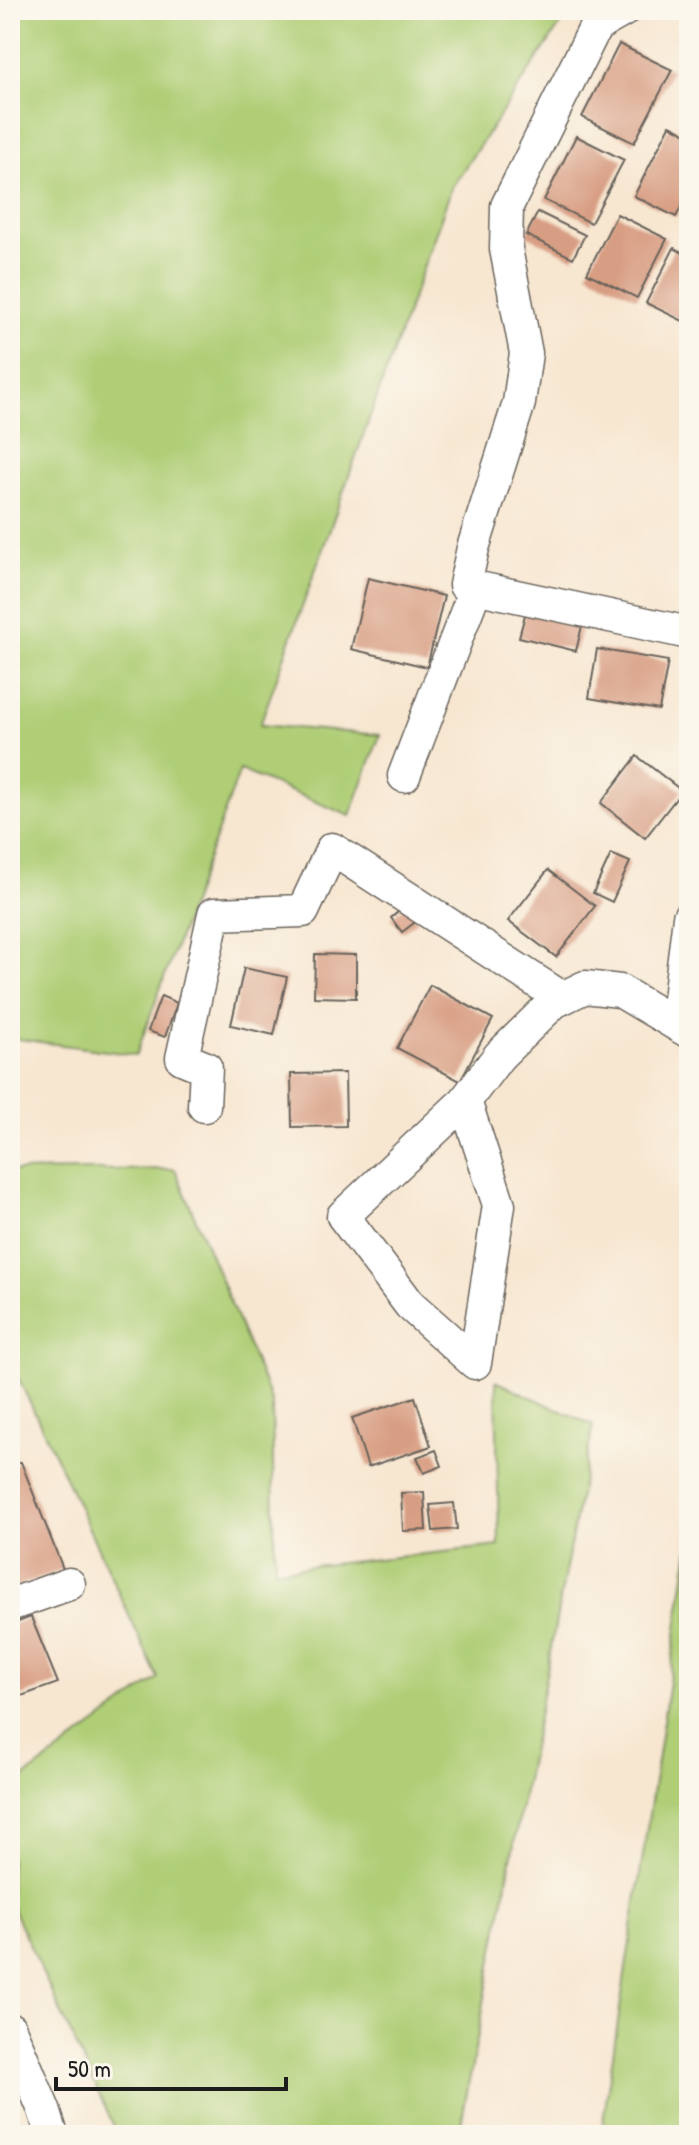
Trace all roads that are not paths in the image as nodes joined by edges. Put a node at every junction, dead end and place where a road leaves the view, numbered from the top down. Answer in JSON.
{"nodes":[{"id":1,"x":624,"y":10,"type":"edge"},
{"id":2,"x":476,"y":587,"type":"junction"},
{"id":3,"x":689,"y":633,"type":"edge"},
{"id":4,"x":404,"y":776,"type":"dead end"},
{"id":5,"x":689,"y":917,"type":"edge"},
{"id":6,"x":562,"y":998,"type":"junction"},
{"id":7,"x":682,"y":1028,"type":"edge"},
{"id":8,"x":465,"y":1101,"type":"junction"},
{"id":9,"x":204,"y":1106,"type":"dead end"},
{"id":10,"x":69,"y":1584,"type":"dead end"},
{"id":11,"x":10,"y":1605,"type":"edge"},
{"id":12,"x":10,"y":2029,"type":"edge"},
{"id":13,"x":52,"y":2135,"type":"edge"}],
"edges":[{"from":1,"to":2,"type":"street"},
{"from":2,"to":3,"type":"street"},
{"from":2,"to":4,"type":"street"},
{"from":5,"to":7,"type":"street"},
{"from":6,"to":7,"type":"street"},
{"from":6,"to":8,"type":"street"},
{"from":6,"to":9,"type":"street"},
{"from":8,"to":8,"type":"street"},
{"from":10,"to":11,"type":"street"},
{"from":12,"to":13,"type":"street"}]}
